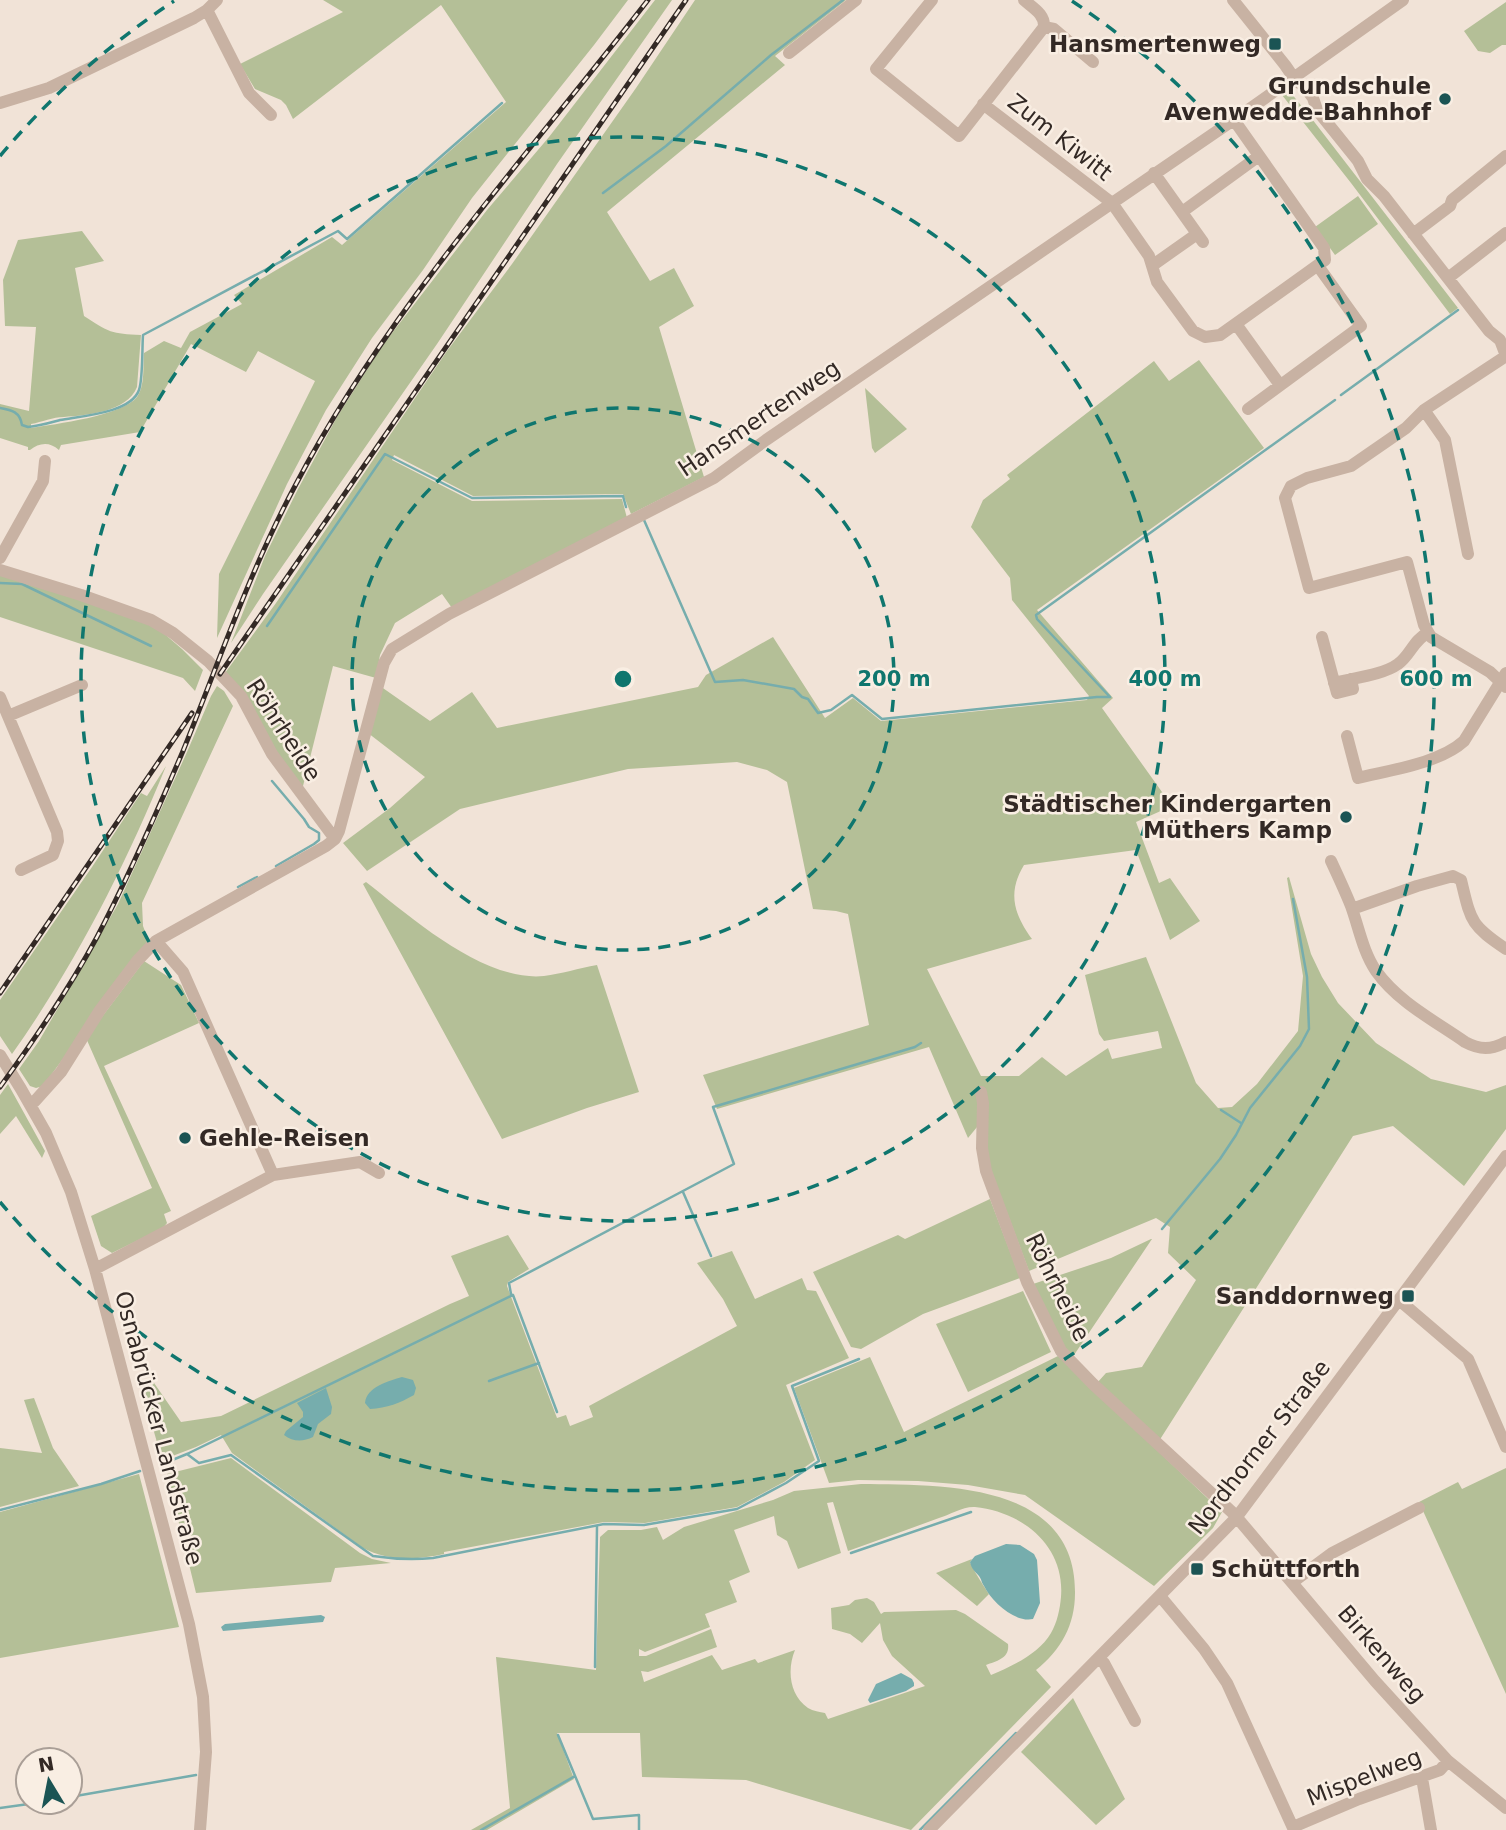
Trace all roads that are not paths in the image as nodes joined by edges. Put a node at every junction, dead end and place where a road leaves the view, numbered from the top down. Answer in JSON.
{"nodes":[{"id":1,"x":217,"y":0,"type":"edge"},
{"id":2,"x":856,"y":0,"type":"edge"},
{"id":3,"x":932,"y":0,"type":"edge"},
{"id":4,"x":1024,"y":0,"type":"edge"},
{"id":5,"x":1233,"y":0,"type":"edge"},
{"id":6,"x":1403,"y":0,"type":"edge"},
{"id":7,"x":207,"y":10,"type":"junction"},
{"id":8,"x":1044,"y":27,"type":"junction"},
{"id":9,"x":789,"y":53,"type":"dead end"},
{"id":10,"x":1093,"y":62,"type":"dead end"},
{"id":11,"x":1295,"y":79,"type":"junction"},
{"id":12,"x":0,"y":103,"type":"edge"},
{"id":13,"x":983,"y":104,"type":"junction"},
{"id":14,"x":271,"y":115,"type":"dead end"},
{"id":15,"x":1234,"y":120,"type":"junction"},
{"id":16,"x":1259,"y":156,"type":"junction"},
{"id":17,"x":1506,"y":156,"type":"edge"},
{"id":18,"x":1154,"y":173,"type":"junction"},
{"id":19,"x":1112,"y":203,"type":"junction"},
{"id":20,"x":1182,"y":212,"type":"junction"},
{"id":21,"x":1506,"y":233,"type":"edge"},
{"id":22,"x":1413,"y":234,"type":"junction"},
{"id":23,"x":1153,"y":265,"type":"junction"},
{"id":24,"x":1318,"y":266,"type":"junction"},
{"id":25,"x":1448,"y":278,"type":"junction"},
{"id":26,"x":1236,"y":324,"type":"junction"},
{"id":27,"x":1506,"y":356,"type":"edge"},
{"id":28,"x":1280,"y":385,"type":"junction"},
{"id":29,"x":1248,"y":409,"type":"dead end"},
{"id":30,"x":1424,"y":410,"type":"junction"},
{"id":31,"x":44,"y":461,"type":"dead end"},
{"id":32,"x":1468,"y":554,"type":"dead end"},
{"id":33,"x":0,"y":558,"type":"edge"},
{"id":34,"x":0,"y":570,"type":"edge"},
{"id":35,"x":1428,"y":633,"type":"junction"},
{"id":36,"x":1322,"y":637,"type":"dead end"},
{"id":37,"x":1504,"y":681,"type":"edge"},
{"id":38,"x":82,"y":685,"type":"dead end"},
{"id":39,"x":0,"y":697,"type":"edge"},
{"id":40,"x":8,"y":716,"type":"junction"},
{"id":41,"x":1347,"y":736,"type":"dead end"},
{"id":42,"x":335,"y":839,"type":"junction"},
{"id":43,"x":1331,"y":862,"type":"dead end"},
{"id":44,"x":21,"y":870,"type":"dead end"},
{"id":45,"x":1352,"y":909,"type":"junction"},
{"id":46,"x":156,"y":941,"type":"junction"},
{"id":47,"x":1506,"y":949,"type":"edge"},
{"id":48,"x":1506,"y":1042,"type":"edge"},
{"id":49,"x":0,"y":1055,"type":"edge"},
{"id":50,"x":981,"y":1091,"type":"dead end"},
{"id":51,"x":30,"y":1105,"type":"junction"},
{"id":52,"x":1505,"y":1160,"type":"edge"},
{"id":53,"x":379,"y":1174,"type":"dead end"},
{"id":54,"x":273,"y":1175,"type":"junction"},
{"id":55,"x":95,"y":1269,"type":"junction"},
{"id":56,"x":1399,"y":1300,"type":"junction"},
{"id":57,"x":1506,"y":1447,"type":"edge"},
{"id":58,"x":1419,"y":1508,"type":"dead end"},
{"id":59,"x":1236,"y":1518,"type":"junction"},
{"id":60,"x":1293,"y":1582,"type":"junction"},
{"id":61,"x":1160,"y":1596,"type":"junction"},
{"id":62,"x":1098,"y":1658,"type":"junction"},
{"id":63,"x":1135,"y":1720,"type":"dead end"},
{"id":64,"x":1448,"y":1761,"type":"junction"},
{"id":65,"x":1422,"y":1778,"type":"junction"},
{"id":66,"x":1506,"y":1808,"type":"edge"},
{"id":67,"x":1293,"y":1829,"type":"edge"},
{"id":68,"x":200,"y":1830,"type":"edge"},
{"id":69,"x":929,"y":1830,"type":"edge"},
{"id":70,"x":1431,"y":1830,"type":"edge"}],
"edges":[{"from":1,"to":7,"type":"street"},
{"from":2,"to":9,"type":"street"},
{"from":3,"to":13,"type":"street","name":"Zum Kiwitt"},
{"from":4,"to":8,"type":"street"},
{"from":5,"to":11,"type":"street"},
{"from":6,"to":11,"type":"street","name":"Hansmertenweg"},
{"from":7,"to":12,"type":"street"},
{"from":7,"to":14,"type":"street"},
{"from":8,"to":10,"type":"street"},
{"from":8,"to":13,"type":"street","name":"Zum Kiwitt"},
{"from":11,"to":15,"type":"street","name":"Hansmertenweg"},
{"from":11,"to":22,"type":"street"},
{"from":13,"to":19,"type":"street","name":"Zum Kiwitt"},
{"from":15,"to":16,"type":"street"},
{"from":15,"to":18,"type":"street","name":"Hansmertenweg"},
{"from":16,"to":20,"type":"street"},
{"from":16,"to":24,"type":"street"},
{"from":17,"to":22,"type":"street"},
{"from":18,"to":19,"type":"street","name":"Hansmertenweg"},
{"from":18,"to":20,"type":"street"},
{"from":19,"to":23,"type":"street","name":"Zum Kiwitt"},
{"from":19,"to":42,"type":"street","name":"Hansmertenweg"},
{"from":20,"to":23,"type":"street"},
{"from":21,"to":25,"type":"street"},
{"from":22,"to":25,"type":"street"},
{"from":23,"to":26,"type":"street","name":"Zum Kiwitt"},
{"from":24,"to":26,"type":"street","name":"Zum Kiwitt"},
{"from":24,"to":28,"type":"street"},
{"from":25,"to":27,"type":"street"},
{"from":26,"to":28,"type":"street"},
{"from":27,"to":30,"type":"street"},
{"from":28,"to":29,"type":"street"},
{"from":30,"to":32,"type":"street"},
{"from":30,"to":35,"type":"street"},
{"from":31,"to":33,"type":"street"},
{"from":34,"to":42,"type":"street","name":"Röhrheide"},
{"from":35,"to":36,"type":"street"},
{"from":35,"to":37,"type":"street"},
{"from":37,"to":41,"type":"street"},
{"from":38,"to":40,"type":"street"},
{"from":39,"to":40,"type":"street"},
{"from":40,"to":44,"type":"street"},
{"from":42,"to":46,"type":"street"},
{"from":43,"to":45,"type":"street"},
{"from":45,"to":47,"type":"street"},
{"from":45,"to":48,"type":"street"},
{"from":46,"to":51,"type":"street"},
{"from":46,"to":54,"type":"street"},
{"from":49,"to":51,"type":"street","name":"Osnabrücker Landstraße"},
{"from":50,"to":59,"type":"street","name":"Röhrheide"},
{"from":51,"to":55,"type":"street","name":"Osnabrücker Landstraße"},
{"from":52,"to":56,"type":"street","name":"Nordhorner Straße"},
{"from":53,"to":54,"type":"street"},
{"from":54,"to":55,"type":"street"},
{"from":55,"to":68,"type":"street","name":"Osnabrücker Landstraße"},
{"from":56,"to":57,"type":"street"},
{"from":56,"to":59,"type":"street","name":"Nordhorner Straße"},
{"from":58,"to":60,"type":"street"},
{"from":59,"to":60,"type":"street","name":"Birkenweg"},
{"from":59,"to":61,"type":"street","name":"Nordhorner Straße"},
{"from":60,"to":64,"type":"street","name":"Birkenweg"},
{"from":61,"to":62,"type":"street","name":"Nordhorner Straße"},
{"from":61,"to":67,"type":"street"},
{"from":62,"to":63,"type":"street"},
{"from":62,"to":69,"type":"street","name":"Nordhorner Straße"},
{"from":64,"to":65,"type":"street","name":"Mispelweg"},
{"from":64,"to":66,"type":"street","name":"Birkenweg"},
{"from":65,"to":67,"type":"street","name":"Mispelweg"},
{"from":65,"to":70,"type":"street"}]}
